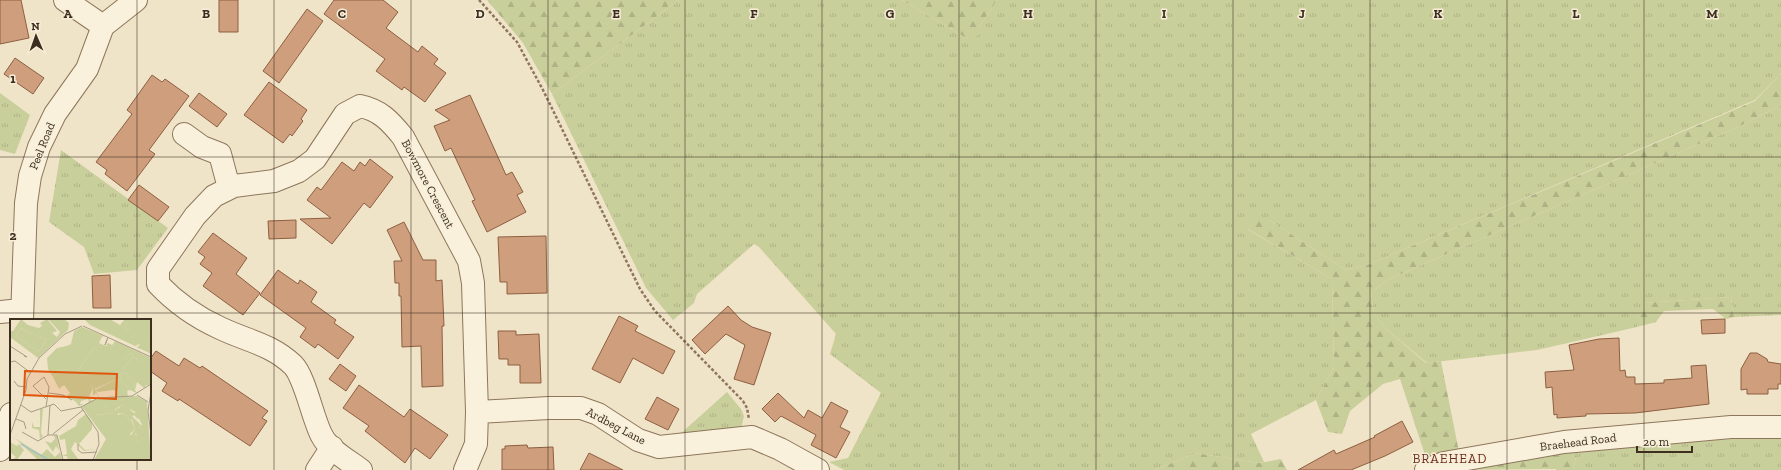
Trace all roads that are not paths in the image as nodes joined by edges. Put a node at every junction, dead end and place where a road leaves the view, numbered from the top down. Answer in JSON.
{"nodes":[{"id":1,"x":65,"y":0,"type":"edge"},
{"id":2,"x":136,"y":0,"type":"edge"},
{"id":3,"x":103,"y":26,"type":"junction"},
{"id":4,"x":184,"y":134,"type":"dead end"},
{"id":5,"x":229,"y":188,"type":"junction"},
{"id":6,"x":0,"y":312,"type":"edge"},
{"id":7,"x":22,"y":315,"type":"edge"},
{"id":8,"x":477,"y":412,"type":"junction"},
{"id":9,"x":10,"y":417,"type":"edge"},
{"id":10,"x":1781,"y":427,"type":"edge"},
{"id":11,"x":332,"y":448,"type":"junction"},
{"id":12,"x":0,"y":450,"type":"edge"},
{"id":13,"x":317,"y":470,"type":"edge"},
{"id":14,"x":361,"y":470,"type":"edge"},
{"id":15,"x":465,"y":470,"type":"edge"},
{"id":16,"x":818,"y":470,"type":"edge"},
{"id":17,"x":1426,"y":470,"type":"edge"}],
"edges":[{"from":1,"to":3,"type":"street"},
{"from":2,"to":3,"type":"street"},
{"from":3,"to":7,"type":"street","name":"Peel Road"},
{"from":4,"to":5,"type":"street"},
{"from":5,"to":8,"type":"street","name":"Bowmore Crescent"},
{"from":5,"to":11,"type":"street","name":"Bowmore Crescent"},
{"from":6,"to":7,"type":"street"},
{"from":8,"to":15,"type":"street","name":"Bowmore Crescent"},
{"from":8,"to":16,"type":"street","name":"Ardbeg Lane"},
{"from":9,"to":12,"type":"street"},
{"from":10,"to":17,"type":"street","name":"Braehead Road"},
{"from":11,"to":13,"type":"street"},
{"from":11,"to":14,"type":"street","name":"Bowmore Crescent"}]}
